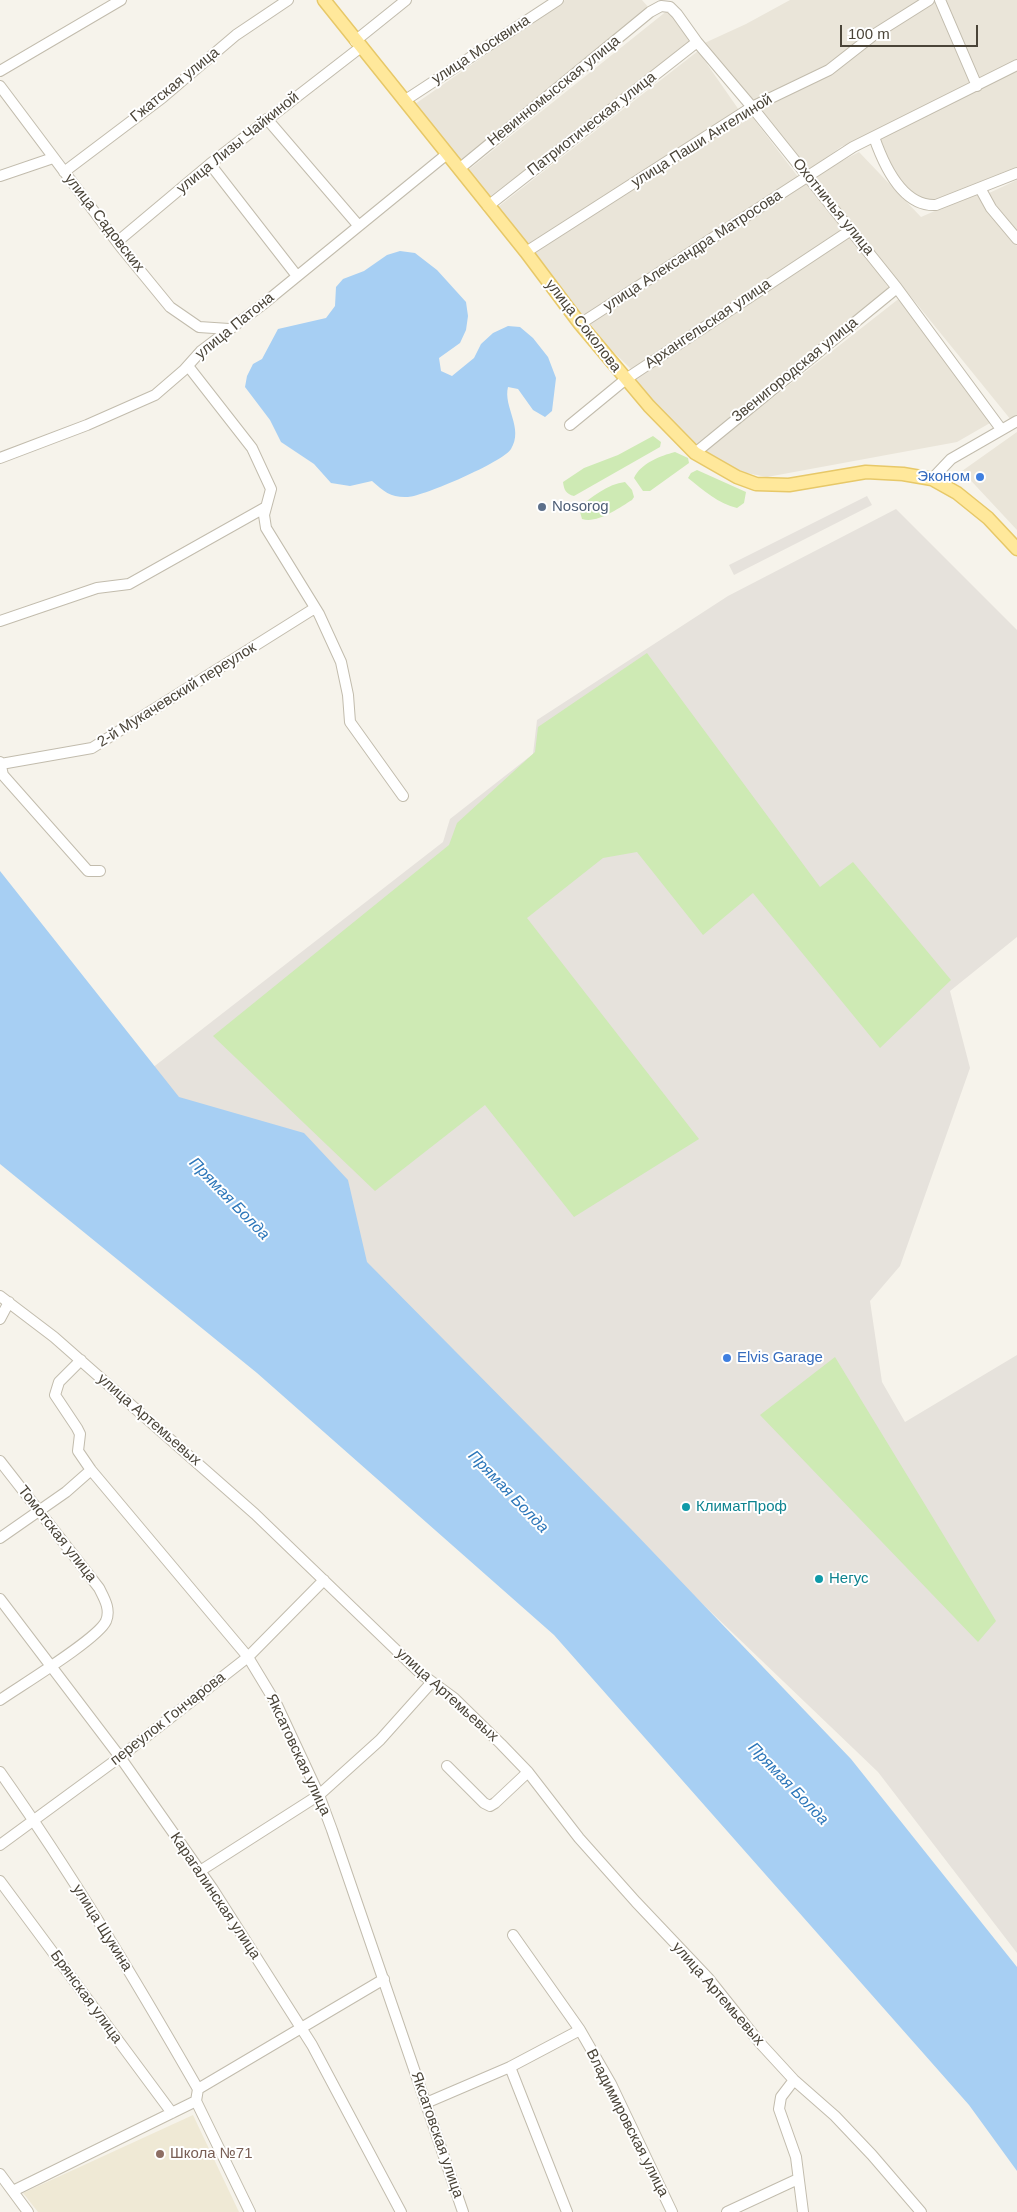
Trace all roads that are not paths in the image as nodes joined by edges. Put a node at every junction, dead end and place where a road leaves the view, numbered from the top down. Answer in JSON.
{"nodes":[{"id":1,"x":121,"y":0,"type":"edge"},
{"id":2,"x":288,"y":0,"type":"edge"},
{"id":3,"x":324,"y":0,"type":"edge"},
{"id":4,"x":406,"y":0,"type":"edge"},
{"id":5,"x":558,"y":0,"type":"edge"},
{"id":6,"x":929,"y":0,"type":"edge"},
{"id":7,"x":940,"y":0,"type":"edge"},
{"id":8,"x":650,"y":12,"type":"joint"},
{"id":9,"x":697,"y":42,"type":"junction"},
{"id":10,"x":358,"y":44,"type":"junction"},
{"id":11,"x":1017,"y":65,"type":"edge"},
{"id":12,"x":0,"y":71,"type":"edge"},
{"id":13,"x":0,"y":86,"type":"edge"},
{"id":14,"x":977,"y":86,"type":"junction"},
{"id":15,"x":404,"y":100,"type":"junction"},
{"id":16,"x":752,"y":107,"type":"junction"},
{"id":17,"x":267,"y":119,"type":"junction"},
{"id":18,"x":874,"y":136,"type":"junction"},
{"id":19,"x":447,"y":154,"type":"junction"},
{"id":20,"x":54,"y":158,"type":"junction"},
{"id":21,"x":210,"y":164,"type":"junction"},
{"id":22,"x":458,"y":169,"type":"junction"},
{"id":23,"x":64,"y":172,"type":"junction"},
{"id":24,"x":1017,"y":173,"type":"edge"},
{"id":25,"x":0,"y":176,"type":"edge"},
{"id":26,"x":808,"y":176,"type":"junction"},
{"id":27,"x":980,"y":188,"type":"junction"},
{"id":28,"x":488,"y":206,"type":"junction"},
{"id":29,"x":358,"y":225,"type":"junction"},
{"id":30,"x":851,"y":230,"type":"junction"},
{"id":31,"x":1017,"y":239,"type":"edge"},
{"id":32,"x":117,"y":242,"type":"junction"},
{"id":33,"x":526,"y":252,"type":"junction"},
{"id":34,"x":297,"y":276,"type":"junction"},
{"id":35,"x":897,"y":288,"type":"junction"},
{"id":36,"x":580,"y":324,"type":"junction"},
{"id":37,"x":229,"y":329,"type":"junction"},
{"id":38,"x":188,"y":366,"type":"junction"},
{"id":39,"x":626,"y":379,"type":"junction"},
{"id":40,"x":1017,"y":421,"type":"edge"},
{"id":41,"x":570,"y":425,"type":"dead end"},
{"id":42,"x":1001,"y":429,"type":"junction"},
{"id":43,"x":694,"y":453,"type":"junction"},
{"id":44,"x":0,"y":458,"type":"edge"},
{"id":45,"x":932,"y":479,"type":"junction"},
{"id":46,"x":266,"y":507,"type":"junction"},
{"id":47,"x":1017,"y":549,"type":"edge"},
{"id":48,"x":315,"y":608,"type":"junction"},
{"id":49,"x":0,"y":621,"type":"edge"},
{"id":50,"x":1,"y":763,"type":"edge"},
{"id":51,"x":403,"y":796,"type":"dead end"},
{"id":52,"x":100,"y":871,"type":"dead end"},
{"id":53,"x":4,"y":1299,"type":"edge"},
{"id":54,"x":0,"y":1319,"type":"edge"},
{"id":55,"x":81,"y":1360,"type":"junction"},
{"id":56,"x":0,"y":1461,"type":"edge"},
{"id":57,"x":91,"y":1470,"type":"junction"},
{"id":58,"x":40,"y":1511,"type":"junction"},
{"id":59,"x":0,"y":1538,"type":"edge"},
{"id":60,"x":324,"y":1580,"type":"junction"},
{"id":61,"x":0,"y":1599,"type":"edge"},
{"id":62,"x":248,"y":1657,"type":"junction"},
{"id":63,"x":50,"y":1666,"type":"junction"},
{"id":64,"x":431,"y":1683,"type":"junction"},
{"id":65,"x":0,"y":1700,"type":"edge"},
{"id":66,"x":120,"y":1757,"type":"junction"},
{"id":67,"x":446,"y":1766,"type":"dead end"},
{"id":68,"x":0,"y":1772,"type":"edge"},
{"id":69,"x":528,"y":1772,"type":"junction"},
{"id":70,"x":319,"y":1795,"type":"junction"},
{"id":71,"x":34,"y":1821,"type":"junction"},
{"id":72,"x":0,"y":1845,"type":"edge"},
{"id":73,"x":200,"y":1871,"type":"junction"},
{"id":74,"x":0,"y":1880,"type":"edge"},
{"id":75,"x":514,"y":1935,"type":"dead end"},
{"id":76,"x":384,"y":1980,"type":"junction"},
{"id":77,"x":302,"y":2028,"type":"junction"},
{"id":78,"x":580,"y":2030,"type":"junction"},
{"id":79,"x":510,"y":2067,"type":"junction"},
{"id":80,"x":794,"y":2080,"type":"junction"},
{"id":81,"x":198,"y":2089,"type":"junction"},
{"id":82,"x":196,"y":2101,"type":"junction"},
{"id":83,"x":426,"y":2103,"type":"junction"},
{"id":84,"x":172,"y":2113,"type":"junction"},
{"id":85,"x":0,"y":2174,"type":"edge"},
{"id":86,"x":798,"y":2179,"type":"junction"},
{"id":87,"x":13,"y":2191,"type":"junction"},
{"id":88,"x":28,"y":2212,"type":"edge"},
{"id":89,"x":250,"y":2212,"type":"edge"},
{"id":90,"x":401,"y":2212,"type":"edge"},
{"id":91,"x":463,"y":2212,"type":"edge"},
{"id":92,"x":567,"y":2212,"type":"edge"},
{"id":93,"x":672,"y":2212,"type":"edge"},
{"id":94,"x":726,"y":2212,"type":"edge"},
{"id":95,"x":803,"y":2212,"type":"edge"},
{"id":96,"x":921,"y":2212,"type":"edge"}],
"edges":[{"from":1,"to":12,"type":"street"},
{"from":2,"to":23,"type":"street","name":"Гжатская улица"},
{"from":3,"to":10,"type":"main road","name":"улица Соколова"},
{"from":4,"to":10,"type":"street","name":"улица Лизы Чайкиной"},
{"from":5,"to":15,"type":"street","name":"улица Москвина"},
{"from":6,"to":16,"type":"street","name":"улица Паши Ангелиной"},
{"from":7,"to":14,"type":"street"},
{"from":8,"to":9,"type":"street","name":"Охотничья улица"},
{"from":8,"to":22,"type":"street","name":"Невинномысская улица"},
{"from":9,"to":16,"type":"street","name":"Охотничья улица"},
{"from":9,"to":28,"type":"street","name":"Патриотическая улица"},
{"from":10,"to":15,"type":"main road","name":"улица Соколова"},
{"from":10,"to":17,"type":"street","name":"улица Лизы Чайкиной"},
{"from":11,"to":14,"type":"street","name":"улица Александра Матросова"},
{"from":13,"to":20,"type":"street","name":"улица Садовских"},
{"from":14,"to":18,"type":"street","name":"улица Александра Матросова"},
{"from":15,"to":19,"type":"main road","name":"улица Соколова"},
{"from":16,"to":26,"type":"street","name":"Охотничья улица"},
{"from":16,"to":33,"type":"street","name":"улица Паши Ангелиной"},
{"from":17,"to":21,"type":"street","name":"улица Лизы Чайкиной"},
{"from":17,"to":29,"type":"street"},
{"from":18,"to":26,"type":"street","name":"улица Александра Матросова"},
{"from":18,"to":27,"type":"street"},
{"from":19,"to":22,"type":"main road","name":"улица Соколова"},
{"from":19,"to":29,"type":"street","name":"улица Патона"},
{"from":20,"to":23,"type":"street","name":"улица Садовских"},
{"from":20,"to":25,"type":"street"},
{"from":21,"to":32,"type":"street","name":"улица Лизы Чайкиной"},
{"from":21,"to":34,"type":"street"},
{"from":22,"to":28,"type":"main road","name":"улица Соколова"},
{"from":23,"to":32,"type":"street","name":"улица Садовских"},
{"from":24,"to":27,"type":"street"},
{"from":26,"to":30,"type":"street","name":"Охотничья улица"},
{"from":26,"to":36,"type":"street","name":"улица Александра Матросова"},
{"from":27,"to":31,"type":"street"},
{"from":28,"to":33,"type":"main road","name":"улица Соколова"},
{"from":29,"to":34,"type":"street","name":"улица Патона"},
{"from":30,"to":35,"type":"street","name":"Охотничья улица"},
{"from":30,"to":39,"type":"street","name":"Архангельская улица"},
{"from":32,"to":37,"type":"street","name":"улица Садовских"},
{"from":33,"to":36,"type":"main road","name":"улица Соколова"},
{"from":34,"to":37,"type":"street","name":"улица Патона"},
{"from":35,"to":42,"type":"street","name":"Охотничья улица"},
{"from":35,"to":43,"type":"street","name":"Звенигородская улица"},
{"from":36,"to":39,"type":"main road","name":"улица Соколова"},
{"from":37,"to":38,"type":"street","name":"улица Патона"},
{"from":38,"to":44,"type":"street","name":"улица Патона"},
{"from":38,"to":46,"type":"street"},
{"from":39,"to":41,"type":"street","name":"Архангельская улица"},
{"from":39,"to":43,"type":"main road","name":"улица Соколова"},
{"from":40,"to":42,"type":"street"},
{"from":42,"to":45,"type":"street"},
{"from":43,"to":45,"type":"main road","name":"улица Соколова"},
{"from":45,"to":47,"type":"main road","name":"улица Соколова"},
{"from":46,"to":48,"type":"street"},
{"from":46,"to":49,"type":"street"},
{"from":48,"to":50,"type":"street","name":"2-й Мукачевский переулок"},
{"from":48,"to":51,"type":"street"},
{"from":50,"to":52,"type":"street"},
{"from":53,"to":54,"type":"street"},
{"from":53,"to":55,"type":"street","name":"улица Артемьевых"},
{"from":55,"to":57,"type":"street","name":"Яксатовская улица"},
{"from":55,"to":60,"type":"street","name":"улица Артемьевых"},
{"from":56,"to":58,"type":"street","name":"Томотская улица"},
{"from":57,"to":58,"type":"street"},
{"from":57,"to":62,"type":"street","name":"Яксатовская улица"},
{"from":58,"to":59,"type":"street"},
{"from":58,"to":63,"type":"street","name":"Томотская улица"},
{"from":60,"to":62,"type":"street","name":"переулок Гончарова"},
{"from":60,"to":64,"type":"street","name":"улица Артемьевых"},
{"from":61,"to":63,"type":"street","name":"Карагалинская улица"},
{"from":62,"to":66,"type":"street","name":"переулок Гончарова"},
{"from":62,"to":70,"type":"street","name":"Яксатовская улица"},
{"from":63,"to":65,"type":"street"},
{"from":63,"to":66,"type":"street","name":"Карагалинская улица"},
{"from":64,"to":69,"type":"street","name":"улица Артемьевых"},
{"from":64,"to":70,"type":"street"},
{"from":66,"to":71,"type":"street","name":"переулок Гончарова"},
{"from":66,"to":73,"type":"street","name":"Карагалинская улица"},
{"from":67,"to":69,"type":"street"},
{"from":68,"to":71,"type":"street","name":"улица Щукина"},
{"from":69,"to":80,"type":"street","name":"улица Артемьевых"},
{"from":70,"to":73,"type":"street"},
{"from":70,"to":76,"type":"street","name":"Яксатовская улица"},
{"from":71,"to":72,"type":"street","name":"переулок Гончарова"},
{"from":71,"to":81,"type":"street","name":"улица Щукина"},
{"from":73,"to":77,"type":"street","name":"Карагалинская улица"},
{"from":74,"to":84,"type":"street","name":"Брянская улица"},
{"from":75,"to":78,"type":"street","name":"Владимировская улица"},
{"from":76,"to":77,"type":"street"},
{"from":76,"to":83,"type":"street","name":"Яксатовская улица"},
{"from":77,"to":81,"type":"street"},
{"from":77,"to":90,"type":"street","name":"Карагалинская улица"},
{"from":78,"to":79,"type":"street"},
{"from":78,"to":93,"type":"street","name":"Владимировская улица"},
{"from":79,"to":83,"type":"street"},
{"from":79,"to":92,"type":"street"},
{"from":80,"to":86,"type":"street"},
{"from":80,"to":96,"type":"street","name":"улица Артемьевых"},
{"from":81,"to":82,"type":"street"},
{"from":82,"to":84,"type":"street"},
{"from":82,"to":89,"type":"street"},
{"from":83,"to":91,"type":"street","name":"Яксатовская улица"},
{"from":84,"to":87,"type":"street"},
{"from":85,"to":87,"type":"street"},
{"from":86,"to":94,"type":"street"},
{"from":86,"to":95,"type":"street"},
{"from":87,"to":88,"type":"street"}]}
